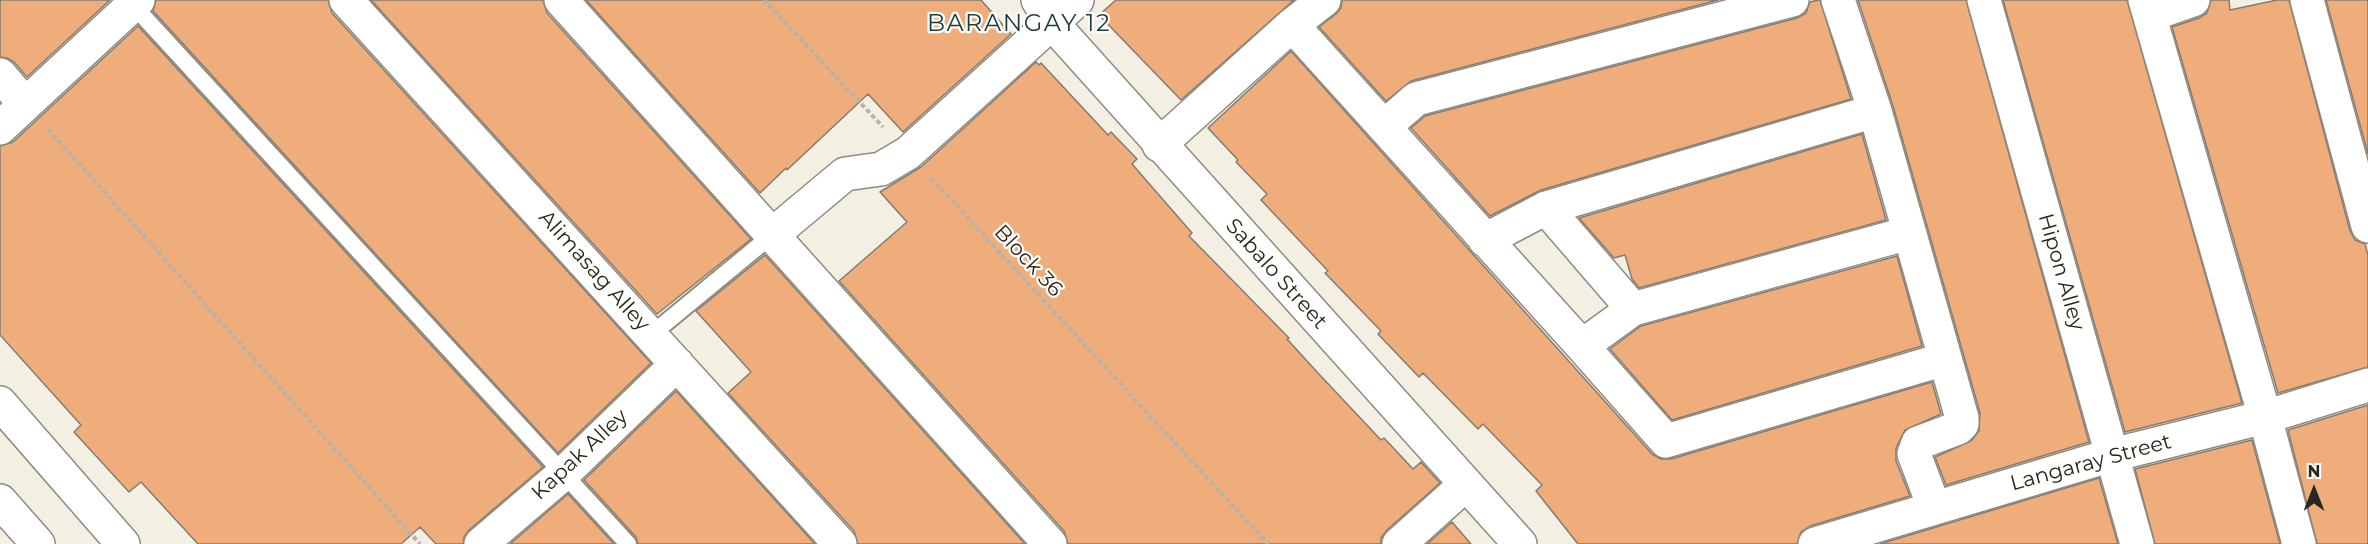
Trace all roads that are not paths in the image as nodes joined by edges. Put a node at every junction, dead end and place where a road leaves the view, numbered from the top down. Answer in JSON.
{"nodes":[{"id":1,"x":346,"y":0,"type":"edge"},
{"id":2,"x":561,"y":0,"type":"edge"},
{"id":3,"x":1077,"y":0,"type":"edge"},
{"id":4,"x":1324,"y":0,"type":"edge"},
{"id":5,"x":1792,"y":0,"type":"edge"},
{"id":6,"x":1838,"y":0,"type":"edge"},
{"id":7,"x":1984,"y":0,"type":"edge"},
{"id":8,"x":2193,"y":0,"type":"edge"},
{"id":9,"x":2307,"y":0,"type":"edge"},
{"id":10,"x":135,"y":2,"type":"edge"},
{"id":11,"x":2148,"y":8,"type":"edge"},
{"id":12,"x":1045,"y":12,"type":"edge"},
{"id":13,"x":1292,"y":24,"type":"junction"},
{"id":14,"x":0,"y":75,"type":"edge"},
{"id":15,"x":25,"y":104,"type":"junction"},
{"id":16,"x":1875,"y":111,"type":"junction"},
{"id":17,"x":1384,"y":127,"type":"junction"},
{"id":18,"x":0,"y":128,"type":"edge"},
{"id":19,"x":1159,"y":144,"type":"junction"},
{"id":20,"x":1546,"y":208,"type":"junction"},
{"id":21,"x":2368,"y":226,"type":"edge"},
{"id":22,"x":1909,"y":233,"type":"junction"},
{"id":23,"x":772,"y":236,"type":"junction"},
{"id":24,"x":1485,"y":240,"type":"junction"},
{"id":25,"x":1633,"y":309,"type":"junction"},
{"id":26,"x":652,"y":334,"type":"junction"},
{"id":27,"x":1582,"y":346,"type":"junction"},
{"id":28,"x":1945,"y":359,"type":"junction"},
{"id":29,"x":677,"y":363,"type":"junction"},
{"id":30,"x":2368,"y":385,"type":"edge"},
{"id":31,"x":0,"y":403,"type":"edge"},
{"id":32,"x":2265,"y":417,"type":"junction"},
{"id":33,"x":2112,"y":455,"type":"junction"},
{"id":34,"x":563,"y":474,"type":"junction"},
{"id":35,"x":1465,"y":485,"type":"junction"},
{"id":36,"x":0,"y":501,"type":"edge"},
{"id":37,"x":1934,"y":507,"type":"junction"},
{"id":38,"x":38,"y":544,"type":"edge"},
{"id":39,"x":123,"y":544,"type":"edge"},
{"id":40,"x":481,"y":544,"type":"edge"},
{"id":41,"x":628,"y":544,"type":"edge"},
{"id":42,"x":840,"y":544,"type":"edge"},
{"id":43,"x":1050,"y":544,"type":"edge"},
{"id":44,"x":1399,"y":544,"type":"edge"},
{"id":45,"x":1520,"y":544,"type":"edge"},
{"id":46,"x":1815,"y":544,"type":"edge"},
{"id":47,"x":2137,"y":544,"type":"edge"},
{"id":48,"x":2298,"y":544,"type":"edge"}],
"edges":[{"from":1,"to":26,"type":"street","name":"Alimasag Alley"},
{"from":2,"to":23,"type":"street"},
{"from":3,"to":12,"type":"street"},
{"from":4,"to":13,"type":"street"},
{"from":5,"to":17,"type":"street"},
{"from":6,"to":16,"type":"street"},
{"from":7,"to":33,"type":"street","name":"Hipon Alley"},
{"from":8,"to":11,"type":"street"},
{"from":9,"to":21,"type":"street"},
{"from":10,"to":15,"type":"street"},
{"from":10,"to":34,"type":"lane"},
{"from":11,"to":32,"type":"street"},
{"from":12,"to":19,"type":"street","name":"Sabalo Street"},
{"from":12,"to":23,"type":"street"},
{"from":13,"to":17,"type":"street"},
{"from":13,"to":19,"type":"street"},
{"from":14,"to":15,"type":"street"},
{"from":15,"to":18,"type":"street"},
{"from":16,"to":20,"type":"street"},
{"from":16,"to":22,"type":"street"},
{"from":17,"to":24,"type":"street"},
{"from":19,"to":35,"type":"street","name":"Sabalo Street"},
{"from":20,"to":24,"type":"street"},
{"from":20,"to":25,"type":"street"},
{"from":22,"to":25,"type":"street"},
{"from":22,"to":28,"type":"street"},
{"from":23,"to":26,"type":"lane"},
{"from":23,"to":43,"type":"street"},
{"from":24,"to":27,"type":"street"},
{"from":25,"to":27,"type":"street"},
{"from":26,"to":29,"type":"street","name":"Alimasag Alley"},
{"from":27,"to":28,"type":"street"},
{"from":28,"to":37,"type":"street"},
{"from":29,"to":34,"type":"street","name":"Kapak Alley"},
{"from":29,"to":42,"type":"street","name":"Alimasag Alley"},
{"from":30,"to":32,"type":"street","name":"Langaray Street"},
{"from":31,"to":39,"type":"street"},
{"from":32,"to":33,"type":"street","name":"Langaray Street"},
{"from":32,"to":48,"type":"street"},
{"from":33,"to":37,"type":"street","name":"Langaray Street"},
{"from":33,"to":47,"type":"street","name":"Hipon Alley"},
{"from":34,"to":40,"type":"street","name":"Kapak Alley"},
{"from":34,"to":41,"type":"lane"},
{"from":35,"to":44,"type":"street"},
{"from":35,"to":45,"type":"street","name":"Sabalo Street"},
{"from":36,"to":38,"type":"street"},
{"from":37,"to":46,"type":"street","name":"Langaray Street"}]}
